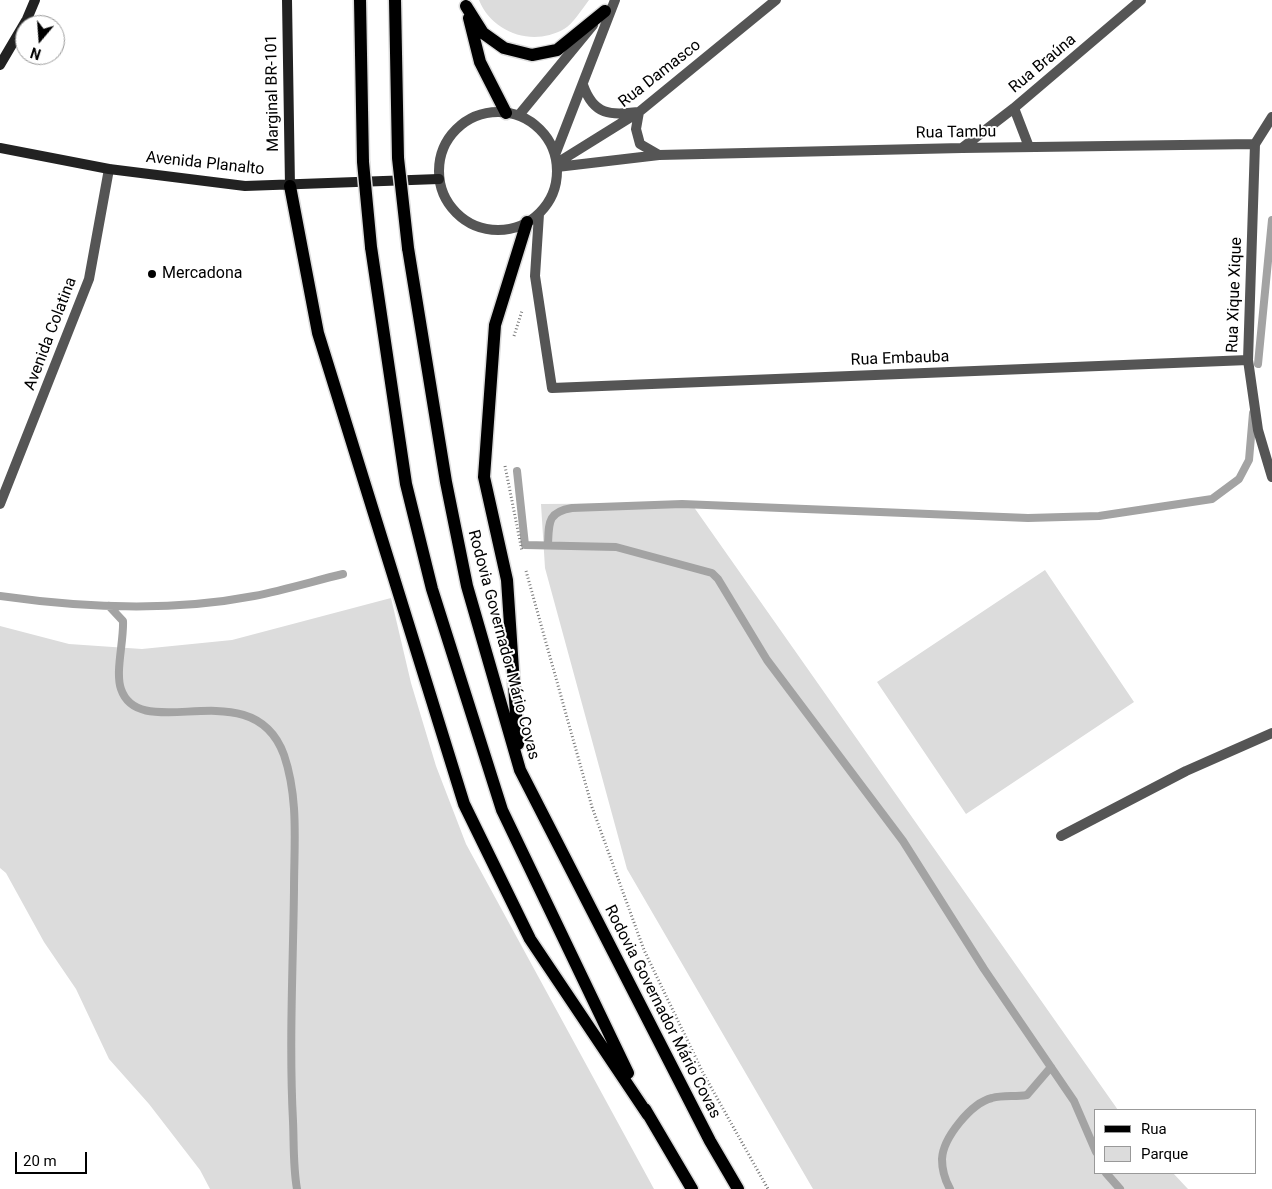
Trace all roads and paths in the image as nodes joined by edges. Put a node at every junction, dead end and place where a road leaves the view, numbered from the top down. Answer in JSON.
{"nodes":[{"id":1,"x":35,"y":0,"type":"edge"},
{"id":2,"x":286,"y":0,"type":"edge"},
{"id":3,"x":360,"y":0,"type":"edge"},
{"id":4,"x":395,"y":0,"type":"edge"},
{"id":5,"x":615,"y":0,"type":"edge"},
{"id":6,"x":776,"y":0,"type":"edge"},
{"id":7,"x":1141,"y":0,"type":"edge"},
{"id":8,"x":465,"y":3,"type":"edge"},
{"id":9,"x":604,"y":11,"type":"junction"},
{"id":10,"x":0,"y":65,"type":"edge"},
{"id":11,"x":583,"y":85,"type":"junction"},
{"id":12,"x":1014,"y":108,"type":"junction"},
{"id":13,"x":638,"y":112,"type":"junction"},
{"id":14,"x":506,"y":113,"type":"junction"},
{"id":15,"x":519,"y":115,"type":"junction"},
{"id":16,"x":1272,"y":117,"type":"edge"},
{"id":17,"x":1254,"y":144,"type":"junction"},
{"id":18,"x":1030,"y":147,"type":"junction"},
{"id":19,"x":0,"y":148,"type":"edge"},
{"id":20,"x":962,"y":148,"type":"junction"},
{"id":21,"x":658,"y":155,"type":"junction"},
{"id":22,"x":556,"y":162,"type":"junction"},
{"id":23,"x":109,"y":169,"type":"junction"},
{"id":24,"x":439,"y":179,"type":"junction"},
{"id":25,"x":290,"y":186,"type":"junction"},
{"id":26,"x":539,"y":214,"type":"junction"},
{"id":27,"x":527,"y":222,"type":"junction"},
{"id":28,"x":523,"y":308,"type":"dead end"},
{"id":29,"x":512,"y":343,"type":"dead end"},
{"id":30,"x":1248,"y":360,"type":"junction"},
{"id":31,"x":504,"y":459,"type":"dead end"},
{"id":32,"x":1272,"y":477,"type":"edge"},
{"id":33,"x":0,"y":504,"type":"edge"},
{"id":34,"x":524,"y":560,"type":"dead end"},
{"id":35,"x":525,"y":569,"type":"dead end"},
{"id":36,"x":1272,"y":733,"type":"edge"},
{"id":37,"x":520,"y":770,"type":"junction"},
{"id":38,"x":1061,"y":836,"type":"dead end"},
{"id":39,"x":648,"y":1115,"type":"junction"},
{"id":40,"x":692,"y":1189,"type":"edge"},
{"id":41,"x":738,"y":1189,"type":"edge"},
{"id":42,"x":768,"y":1189,"type":"edge"}],
"edges":[{"from":1,"to":10,"type":"street"},
{"from":2,"to":25,"type":"street","name":"Marginal BR-101"},
{"from":3,"to":39,"type":"main road","bridge":true},
{"from":4,"to":37,"type":"main road","name":"Rodovia Governador Mário Covas","bridge":true},
{"from":5,"to":9,"type":"street"},
{"from":5,"to":11,"type":"street"},
{"from":6,"to":13,"type":"street","name":"Rua Damasco"},
{"from":7,"to":12,"type":"street","name":"Rua Braúna"},
{"from":8,"to":9,"type":"main road"},
{"from":8,"to":14,"type":"main road"},
{"from":9,"to":15,"type":"street"},
{"from":11,"to":13,"type":"street"},
{"from":11,"to":22,"type":"street"},
{"from":12,"to":18,"type":"street"},
{"from":12,"to":20,"type":"street","name":"Rua Braúna"},
{"from":13,"to":21,"type":"street"},
{"from":13,"to":22,"type":"street","name":"Rua Damasco"},
{"from":14,"to":15,"type":"street"},
{"from":14,"to":24,"type":"street"},
{"from":15,"to":22,"type":"street"},
{"from":16,"to":17,"type":"street"},
{"from":17,"to":18,"type":"street","name":"Rua Tambu"},
{"from":17,"to":30,"type":"street","name":"Rua Xique Xique"},
{"from":18,"to":20,"type":"street","name":"Rua Tambu"},
{"from":19,"to":23,"type":"street","name":"Avenida Planalto"},
{"from":20,"to":21,"type":"street","name":"Rua Tambu"},
{"from":21,"to":22,"type":"street","name":"Rua Tambu"},
{"from":22,"to":26,"type":"street"},
{"from":23,"to":25,"type":"street","name":"Avenida Planalto"},
{"from":23,"to":33,"type":"street","name":"Avenida Colatina"},
{"from":24,"to":25,"type":"street","name":"Avenida Planalto"},
{"from":24,"to":27,"type":"street"},
{"from":25,"to":39,"type":"main road"},
{"from":26,"to":27,"type":"street"},
{"from":26,"to":30,"type":"street","name":"Rua Embauba"},
{"from":27,"to":37,"type":"main road"},
{"from":28,"to":29,"type":"path"},
{"from":30,"to":32,"type":"street","name":"Rua Xique Xique"},
{"from":31,"to":34,"type":"path"},
{"from":35,"to":42,"type":"path"},
{"from":36,"to":38,"type":"street"},
{"from":37,"to":41,"type":"main road","name":"Rodovia Governador Mário Covas"},
{"from":39,"to":40,"type":"main road"}]}
